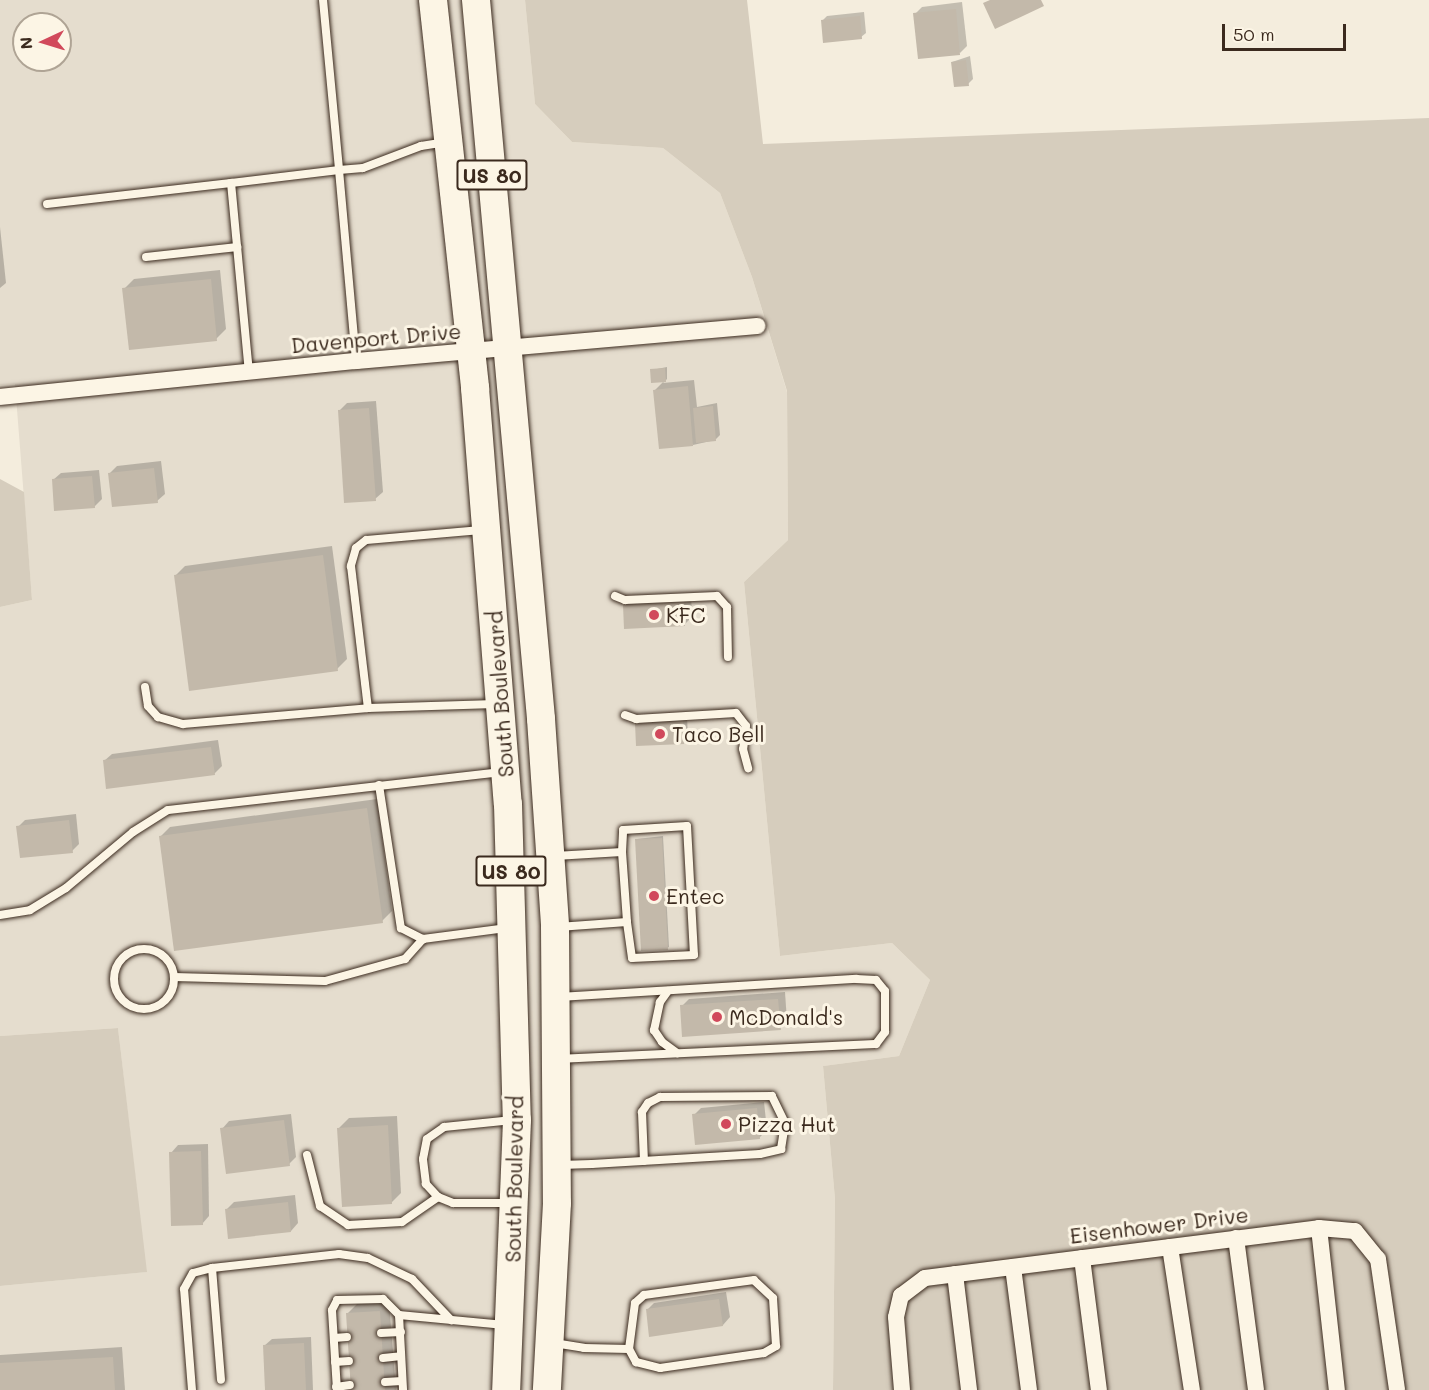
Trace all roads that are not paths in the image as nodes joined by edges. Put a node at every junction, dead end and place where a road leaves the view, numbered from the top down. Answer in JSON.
{"nodes":[{"id":1,"x":323,"y":0,"type":"edge"},
{"id":2,"x":434,"y":0,"type":"edge"},
{"id":3,"x":476,"y":0,"type":"edge"},
{"id":4,"x":448,"y":142,"type":"junction"},
{"id":5,"x":339,"y":170,"type":"junction"},
{"id":6,"x":231,"y":183,"type":"junction"},
{"id":7,"x":48,"y":204,"type":"dead end"},
{"id":8,"x":237,"y":248,"type":"junction"},
{"id":9,"x":146,"y":257,"type":"dead end"},
{"id":10,"x":757,"y":326,"type":"dead end"},
{"id":11,"x":507,"y":349,"type":"junction"},
{"id":12,"x":471,"y":353,"type":"junction"},
{"id":13,"x":356,"y":361,"type":"junction"},
{"id":14,"x":249,"y":373,"type":"junction"},
{"id":15,"x":0,"y":397,"type":"edge"},
{"id":16,"x":478,"y":432,"type":"junction"},
{"id":17,"x":522,"y":499,"type":"junction"},
{"id":18,"x":488,"y":529,"type":"junction"},
{"id":19,"x":615,"y":596,"type":"dead end"},
{"id":20,"x":728,"y":657,"type":"dead end"},
{"id":21,"x":145,"y":687,"type":"dead end"},
{"id":22,"x":502,"y":704,"type":"junction"},
{"id":23,"x":368,"y":708,"type":"junction"},
{"id":24,"x":625,"y":715,"type":"dead end"},
{"id":25,"x":748,"y":768,"type":"dead end"},
{"id":26,"x":506,"y":771,"type":"junction"},
{"id":27,"x":379,"y":786,"type":"junction"},
{"id":28,"x":622,"y":852,"type":"junction"},
{"id":29,"x":551,"y":856,"type":"junction"},
{"id":30,"x":0,"y":915,"type":"edge"},
{"id":31,"x":627,"y":922,"type":"junction"},
{"id":32,"x":513,"y":927,"type":"junction"},
{"id":33,"x":555,"y":927,"type":"junction"},
{"id":34,"x":423,"y":939,"type":"junction"},
{"id":35,"x":174,"y":977,"type":"junction"},
{"id":36,"x":669,"y":991,"type":"junction"},
{"id":37,"x":556,"y":997,"type":"junction"},
{"id":38,"x":557,"y":1046,"type":"junction"},
{"id":39,"x":677,"y":1053,"type":"junction"},
{"id":40,"x":517,"y":1120,"type":"junction"},
{"id":41,"x":306,"y":1155,"type":"dead end"},
{"id":42,"x":644,"y":1161,"type":"junction"},
{"id":43,"x":557,"y":1164,"type":"junction"},
{"id":44,"x":438,"y":1197,"type":"junction"},
{"id":45,"x":515,"y":1203,"type":"junction"},
{"id":46,"x":1319,"y":1228,"type":"junction"},
{"id":47,"x":1236,"y":1238,"type":"junction"},
{"id":48,"x":1170,"y":1247,"type":"junction"},
{"id":49,"x":1082,"y":1258,"type":"junction"},
{"id":50,"x":1013,"y":1267,"type":"junction"},
{"id":51,"x":212,"y":1268,"type":"junction"},
{"id":52,"x":955,"y":1274,"type":"junction"},
{"id":53,"x":399,"y":1315,"type":"junction"},
{"id":54,"x":451,"y":1320,"type":"junction"},
{"id":55,"x":510,"y":1326,"type":"junction"},
{"id":56,"x":401,"y":1332,"type":"junction"},
{"id":57,"x":381,"y":1334,"type":"dead end"},
{"id":58,"x":347,"y":1336,"type":"dead end"},
{"id":59,"x":334,"y":1338,"type":"junction"},
{"id":60,"x":551,"y":1342,"type":"junction"},
{"id":61,"x":629,"y":1349,"type":"junction"},
{"id":62,"x":401,"y":1356,"type":"junction"},
{"id":63,"x":383,"y":1358,"type":"dead end"},
{"id":64,"x":349,"y":1361,"type":"dead end"},
{"id":65,"x":335,"y":1362,"type":"junction"},
{"id":66,"x":221,"y":1380,"type":"dead end"},
{"id":67,"x":385,"y":1382,"type":"dead end"},
{"id":68,"x":350,"y":1385,"type":"dead end"},
{"id":69,"x":402,"y":1385,"type":"edge"},
{"id":70,"x":336,"y":1388,"type":"edge"},
{"id":71,"x":192,"y":1390,"type":"edge"},
{"id":72,"x":506,"y":1390,"type":"edge"},
{"id":73,"x":546,"y":1390,"type":"edge"},
{"id":74,"x":902,"y":1390,"type":"edge"},
{"id":75,"x":969,"y":1390,"type":"edge"},
{"id":76,"x":1029,"y":1390,"type":"edge"},
{"id":77,"x":1099,"y":1390,"type":"edge"},
{"id":78,"x":1192,"y":1390,"type":"edge"},
{"id":79,"x":1256,"y":1390,"type":"edge"},
{"id":80,"x":1337,"y":1390,"type":"edge"},
{"id":81,"x":1397,"y":1390,"type":"edge"}],
"edges":[{"from":1,"to":5,"type":"lane"},
{"from":2,"to":4,"type":"highway","name":"South Boulevard","number":"US 80"},
{"from":3,"to":11,"type":"highway","name":"South Boulevard","number":"US 80"},
{"from":4,"to":5,"type":"lane"},
{"from":4,"to":12,"type":"highway","name":"South Boulevard","number":"US 80"},
{"from":5,"to":6,"type":"lane"},
{"from":5,"to":13,"type":"lane"},
{"from":6,"to":7,"type":"lane"},
{"from":6,"to":8,"type":"lane"},
{"from":8,"to":9,"type":"lane"},
{"from":8,"to":14,"type":"lane"},
{"from":10,"to":11,"type":"street","name":"Davenport Drive"},
{"from":11,"to":12,"type":"street","name":"Davenport Drive"},
{"from":11,"to":17,"type":"highway","name":"South Boulevard","number":"US 80"},
{"from":12,"to":13,"type":"street","name":"Davenport Drive"},
{"from":12,"to":16,"type":"highway","name":"South Boulevard","number":"US 80"},
{"from":13,"to":14,"type":"street","name":"Davenport Drive"},
{"from":14,"to":15,"type":"street","name":"Davenport Drive"},
{"from":16,"to":17,"type":"highway"},
{"from":16,"to":18,"type":"highway","name":"South Boulevard","number":"US 80"},
{"from":17,"to":29,"type":"highway","name":"South Boulevard","number":"US 80"},
{"from":18,"to":22,"type":"highway","name":"South Boulevard","number":"US 80"},
{"from":18,"to":23,"type":"lane"},
{"from":19,"to":20,"type":"lane"},
{"from":21,"to":23,"type":"lane"},
{"from":22,"to":23,"type":"lane"},
{"from":22,"to":26,"type":"highway","name":"South Boulevard","number":"US 80"},
{"from":24,"to":25,"type":"lane"},
{"from":26,"to":27,"type":"lane"},
{"from":26,"to":32,"type":"highway","name":"South Boulevard","number":"US 80"},
{"from":27,"to":30,"type":"lane"},
{"from":27,"to":34,"type":"lane"},
{"from":28,"to":29,"type":"lane"},
{"from":28,"to":31,"type":"lane"},
{"from":28,"to":31,"type":"lane"},
{"from":29,"to":33,"type":"highway","name":"South Boulevard","number":"US 80"},
{"from":31,"to":33,"type":"lane"},
{"from":32,"to":34,"type":"lane"},
{"from":32,"to":38,"type":"highway"},
{"from":32,"to":40,"type":"highway","name":"South Boulevard","number":"US 80"},
{"from":33,"to":37,"type":"highway","name":"South Boulevard","number":"US 80"},
{"from":34,"to":35,"type":"lane"},
{"from":35,"to":35,"type":"lane"},
{"from":36,"to":37,"type":"lane"},
{"from":36,"to":39,"type":"lane"},
{"from":36,"to":39,"type":"lane"},
{"from":37,"to":38,"type":"highway","name":"South Boulevard","number":"US 80"},
{"from":38,"to":39,"type":"lane"},
{"from":38,"to":43,"type":"highway","name":"South Boulevard","number":"US 80"},
{"from":40,"to":44,"type":"lane"},
{"from":40,"to":45,"type":"highway","name":"South Boulevard","number":"US 80"},
{"from":41,"to":44,"type":"lane"},
{"from":42,"to":42,"type":"lane"},
{"from":42,"to":43,"type":"lane"},
{"from":43,"to":60,"type":"highway","name":"South Boulevard","number":"US 80"},
{"from":44,"to":45,"type":"lane"},
{"from":45,"to":55,"type":"highway","name":"South Boulevard","number":"US 80"},
{"from":46,"to":47,"type":"street","name":"Eisenhower Drive"},
{"from":46,"to":80,"type":"street"},
{"from":46,"to":81,"type":"street","name":"Eisenhower Drive"},
{"from":47,"to":48,"type":"street","name":"Eisenhower Drive"},
{"from":47,"to":79,"type":"street"},
{"from":48,"to":49,"type":"street","name":"Eisenhower Drive"},
{"from":48,"to":78,"type":"street"},
{"from":49,"to":50,"type":"street","name":"Eisenhower Drive"},
{"from":49,"to":77,"type":"street"},
{"from":50,"to":52,"type":"street","name":"Eisenhower Drive"},
{"from":50,"to":76,"type":"street"},
{"from":51,"to":54,"type":"lane"},
{"from":51,"to":66,"type":"lane"},
{"from":51,"to":71,"type":"lane"},
{"from":52,"to":74,"type":"street","name":"Eisenhower Drive"},
{"from":52,"to":75,"type":"street"},
{"from":53,"to":54,"type":"lane"},
{"from":53,"to":56,"type":"lane"},
{"from":53,"to":59,"type":"lane"},
{"from":54,"to":55,"type":"lane"},
{"from":55,"to":72,"type":"highway","name":"South Boulevard","number":"US 80"},
{"from":55,"to":73,"type":"highway"},
{"from":56,"to":57,"type":"lane"},
{"from":56,"to":62,"type":"lane"},
{"from":58,"to":59,"type":"lane"},
{"from":59,"to":65,"type":"lane"},
{"from":60,"to":61,"type":"lane"},
{"from":60,"to":73,"type":"highway","name":"South Boulevard","number":"US 80"},
{"from":61,"to":61,"type":"lane"},
{"from":62,"to":63,"type":"lane"},
{"from":62,"to":69,"type":"lane"},
{"from":64,"to":65,"type":"lane"},
{"from":65,"to":70,"type":"lane"},
{"from":67,"to":69,"type":"lane"},
{"from":68,"to":70,"type":"lane"}]}
